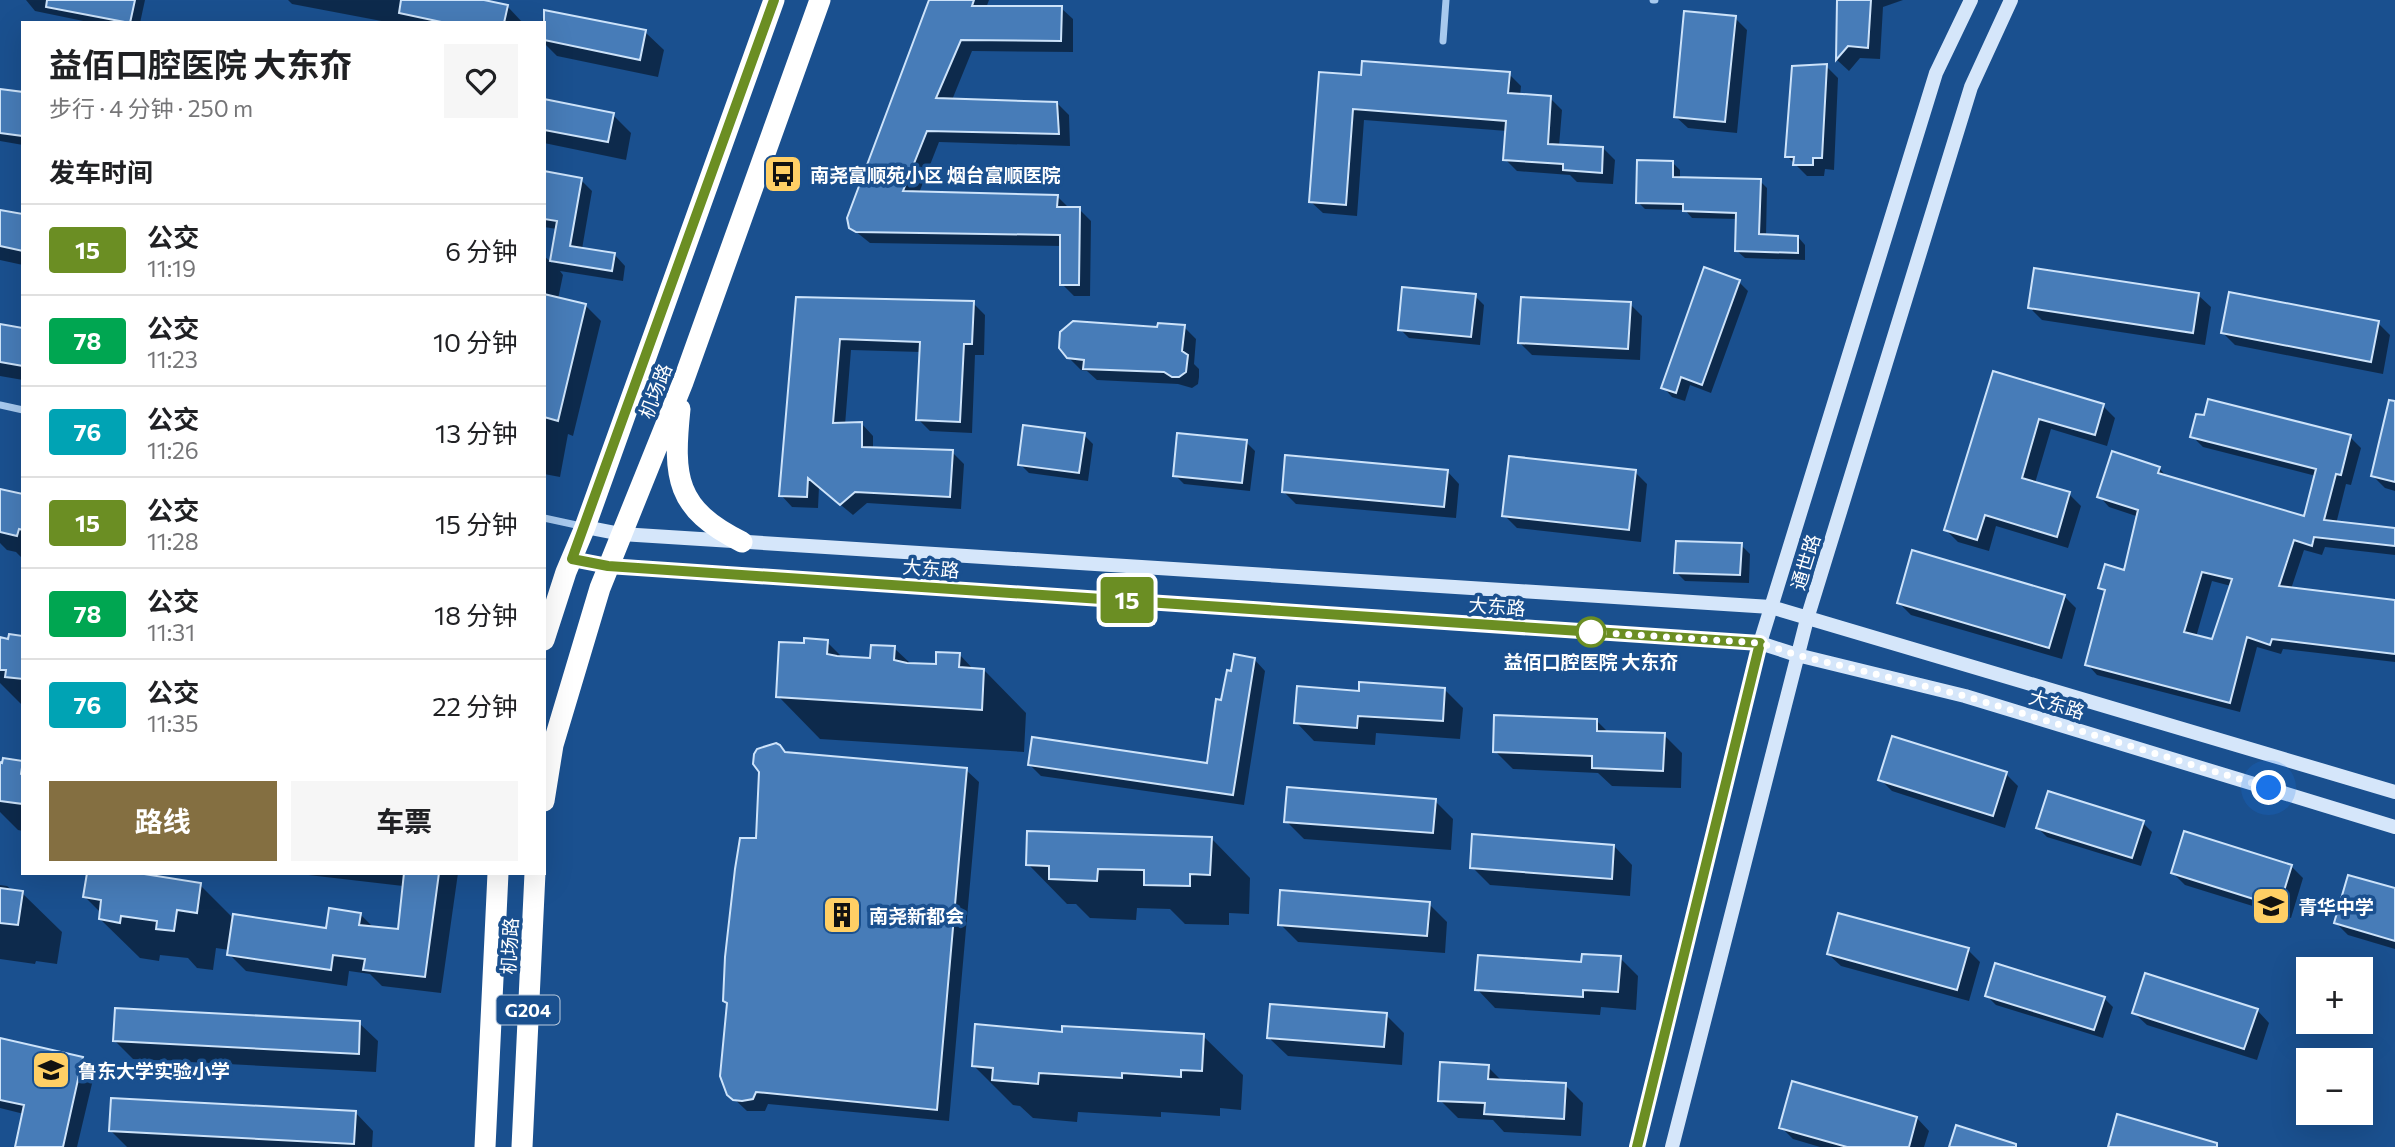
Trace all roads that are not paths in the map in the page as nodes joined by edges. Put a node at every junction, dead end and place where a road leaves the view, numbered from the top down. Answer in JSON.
{"nodes":[{"id":1,"x":774,"y":0,"type":"edge"},
{"id":2,"x":820,"y":0,"type":"edge"},
{"id":3,"x":1446,"y":0,"type":"edge"},
{"id":4,"x":1971,"y":0,"type":"edge"},
{"id":5,"x":2011,"y":0,"type":"edge"},
{"id":6,"x":1443,"y":41,"type":"dead end"},
{"id":7,"x":683,"y":382,"type":"junction"},
{"id":8,"x":0,"y":405,"type":"edge"},
{"id":9,"x":21,"y":410,"type":"edge"},
{"id":10,"x":546,"y":518,"type":"edge"},
{"id":11,"x":585,"y":527,"type":"junction"},
{"id":12,"x":621,"y":534,"type":"junction"},
{"id":13,"x":742,"y":542,"type":"junction"},
{"id":14,"x":572,"y":559,"type":"junction"},
{"id":15,"x":608,"y":566,"type":"junction"},
{"id":16,"x":1771,"y":607,"type":"junction"},
{"id":17,"x":1807,"y":619,"type":"junction"},
{"id":18,"x":546,"y":634,"type":"edge"},
{"id":19,"x":1760,"y":643,"type":"junction"},
{"id":20,"x":1797,"y":655,"type":"junction"},
{"id":21,"x":546,"y":789,"type":"edge"},
{"id":22,"x":2395,"y":792,"type":"edge"},
{"id":23,"x":2395,"y":827,"type":"edge"},
{"id":24,"x":498,"y":875,"type":"edge"},
{"id":25,"x":535,"y":875,"type":"edge"},
{"id":26,"x":485,"y":1147,"type":"edge"},
{"id":27,"x":522,"y":1147,"type":"edge"},
{"id":28,"x":1637,"y":1147,"type":"edge"},
{"id":29,"x":1672,"y":1147,"type":"edge"}],
"edges":[{"from":1,"to":11,"type":"highway","name":"机场路"},
{"from":2,"to":7,"type":"highway","name":"机场路"},
{"from":3,"to":6,"type":"street"},
{"from":4,"to":16,"type":"street","name":"通世路"},
{"from":5,"to":17,"type":"street","name":"通世路"},
{"from":7,"to":12,"type":"highway","name":"机场路"},
{"from":7,"to":13,"type":"highway"},
{"from":8,"to":9,"type":"street"},
{"from":10,"to":11,"type":"street"},
{"from":11,"to":12,"type":"street","name":"大东路"},
{"from":11,"to":14,"type":"highway","name":"机场路"},
{"from":12,"to":13,"type":"street","name":"大东路"},
{"from":12,"to":15,"type":"highway","name":"机场路"},
{"from":13,"to":16,"type":"street","name":"大东路"},
{"from":14,"to":15,"type":"street","name":"大东路"},
{"from":14,"to":18,"type":"highway","name":"机场路"},
{"from":15,"to":19,"type":"street","name":"大东路"},
{"from":15,"to":21,"type":"highway","name":"机场路"},
{"from":16,"to":17,"type":"street","name":"大东路"},
{"from":16,"to":19,"type":"street","name":"通世路"},
{"from":17,"to":20,"type":"street","name":"通世路"},
{"from":17,"to":22,"type":"street","name":"大东路"},
{"from":19,"to":20,"type":"street","name":"大东路"},
{"from":19,"to":28,"type":"street","name":"通世路"},
{"from":20,"to":23,"type":"street","name":"大东路"},
{"from":20,"to":29,"type":"street","name":"通世路"},
{"from":24,"to":26,"type":"highway","name":"机场路","number":"G204"},
{"from":25,"to":27,"type":"highway","name":"机场路","number":"G204"}]}
